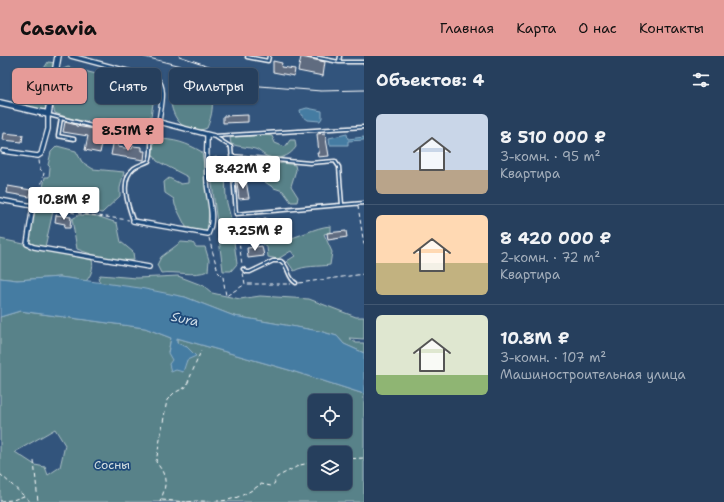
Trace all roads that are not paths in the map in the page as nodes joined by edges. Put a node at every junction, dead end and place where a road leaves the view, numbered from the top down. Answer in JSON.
{"nodes":[{"id":1,"x":58,"y":56,"type":"edge"},
{"id":2,"x":71,"y":56,"type":"edge"},
{"id":3,"x":269,"y":56,"type":"edge"},
{"id":4,"x":309,"y":56,"type":"edge"},
{"id":5,"x":340,"y":56,"type":"edge"},
{"id":6,"x":247,"y":57,"type":"edge"},
{"id":7,"x":339,"y":62,"type":"junction"},
{"id":8,"x":364,"y":62,"type":"edge"},
{"id":9,"x":0,"y":103,"type":"edge"},
{"id":10,"x":48,"y":114,"type":"junction"},
{"id":11,"x":61,"y":118,"type":"junction"},
{"id":12,"x":159,"y":122,"type":"junction"},
{"id":13,"x":364,"y":127,"type":"edge"},
{"id":14,"x":208,"y":135,"type":"junction"},
{"id":15,"x":214,"y":136,"type":"junction"},
{"id":16,"x":151,"y":138,"type":"junction"},
{"id":17,"x":74,"y":139,"type":"dead end"},
{"id":18,"x":3,"y":151,"type":"dead end"},
{"id":19,"x":231,"y":156,"type":"junction"},
{"id":20,"x":0,"y":200,"type":"edge"},
{"id":21,"x":364,"y":203,"type":"edge"},
{"id":22,"x":342,"y":205,"type":"junction"},
{"id":23,"x":133,"y":221,"type":"joint"},
{"id":24,"x":149,"y":267,"type":"dead end"},
{"id":25,"x":243,"y":269,"type":"road end"},
{"id":26,"x":296,"y":283,"type":"road end"}],
"edges":[{"from":1,"to":10,"type":"main road"},
{"from":2,"to":12,"type":"street"},
{"from":3,"to":6,"type":"lane"},
{"from":4,"to":7,"type":"lane"},
{"from":5,"to":7,"type":"lane"},
{"from":7,"to":8,"type":"lane"},
{"from":9,"to":10,"type":"main road"},
{"from":10,"to":11,"type":"lane"},
{"from":10,"to":18,"type":"street"},
{"from":11,"to":16,"type":"lane"},
{"from":11,"to":17,"type":"lane"},
{"from":12,"to":14,"type":"street"},
{"from":12,"to":16,"type":"lane"},
{"from":13,"to":15,"type":"lane"},
{"from":14,"to":15,"type":"street"},
{"from":14,"to":23,"type":"street"},
{"from":15,"to":19,"type":"lane"},
{"from":16,"to":23,"type":"lane"},
{"from":19,"to":22,"type":"lane"},
{"from":19,"to":22,"type":"lane"},
{"from":20,"to":24,"type":"street"},
{"from":21,"to":22,"type":"lane"},
{"from":25,"to":26,"type":"lane"}]}
